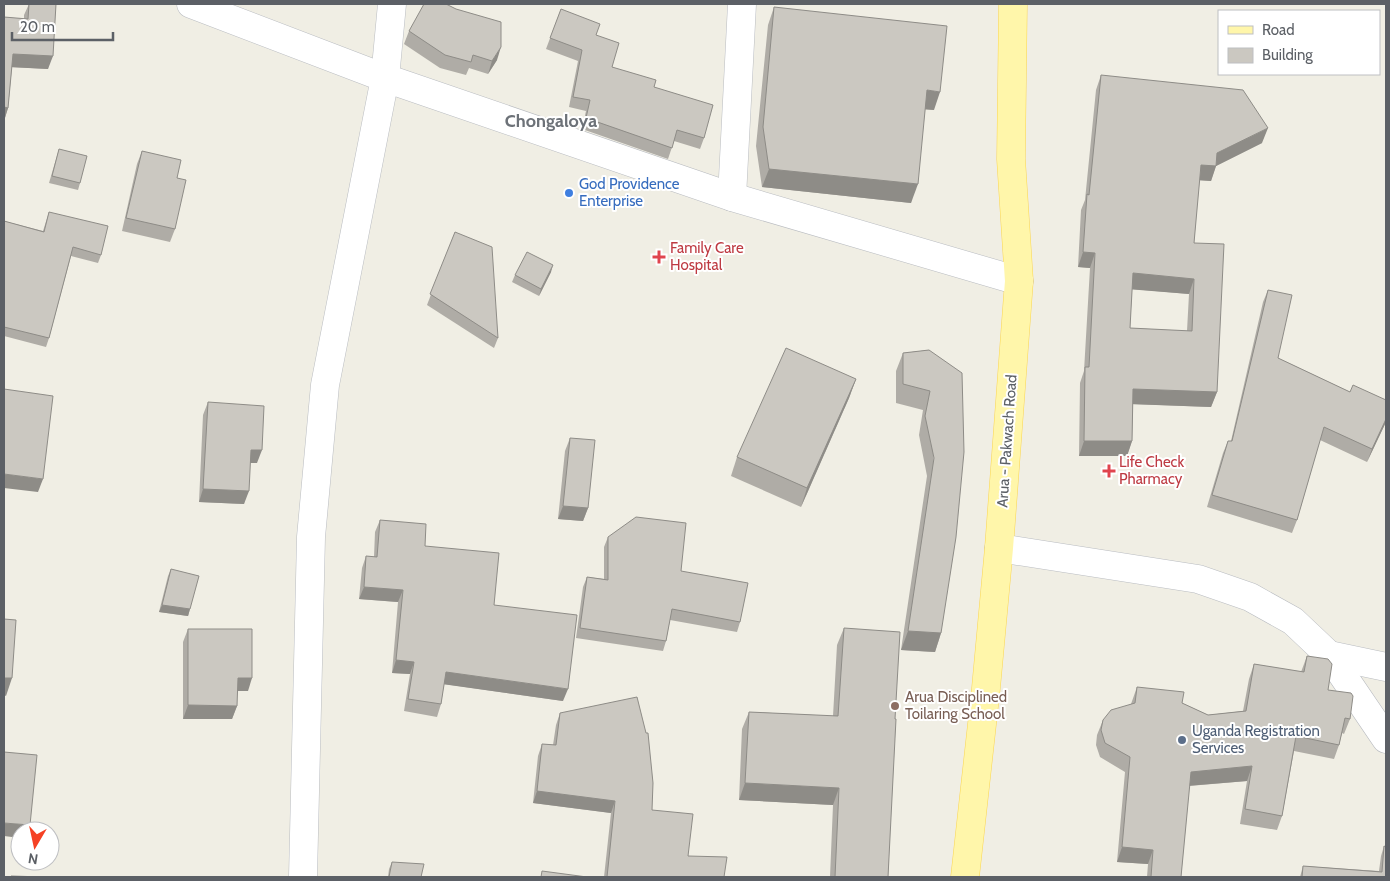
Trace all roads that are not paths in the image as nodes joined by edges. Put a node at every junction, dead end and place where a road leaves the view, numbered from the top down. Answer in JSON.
{"nodes":[{"id":1,"x":191,"y":4,"type":"edge"},
{"id":2,"x":392,"y":4,"type":"edge"},
{"id":3,"x":742,"y":4,"type":"edge"},
{"id":4,"x":1012,"y":4,"type":"edge"},
{"id":5,"x":385,"y":78,"type":"junction"},
{"id":6,"x":732,"y":197,"type":"junction"},
{"id":7,"x":1018,"y":281,"type":"junction"},
{"id":8,"x":998,"y":548,"type":"junction"},
{"id":9,"x":1329,"y":654,"type":"junction"},
{"id":10,"x":1386,"y":667,"type":"edge"},
{"id":11,"x":1386,"y":739,"type":"edge"},
{"id":12,"x":303,"y":877,"type":"edge"},
{"id":13,"x":965,"y":877,"type":"edge"}],
"edges":[{"from":1,"to":5,"type":"street"},
{"from":2,"to":5,"type":"street"},
{"from":3,"to":6,"type":"street"},
{"from":4,"to":7,"type":"main road","name":"Arua - Pakwach Road"},
{"from":5,"to":6,"type":"street"},
{"from":5,"to":12,"type":"street"},
{"from":6,"to":7,"type":"street"},
{"from":7,"to":8,"type":"main road","name":"Arua - Pakwach Road"},
{"from":8,"to":9,"type":"street"},
{"from":8,"to":13,"type":"main road","name":"Arua - Pakwach Road"},
{"from":9,"to":10,"type":"street"},
{"from":9,"to":11,"type":"street"}]}
